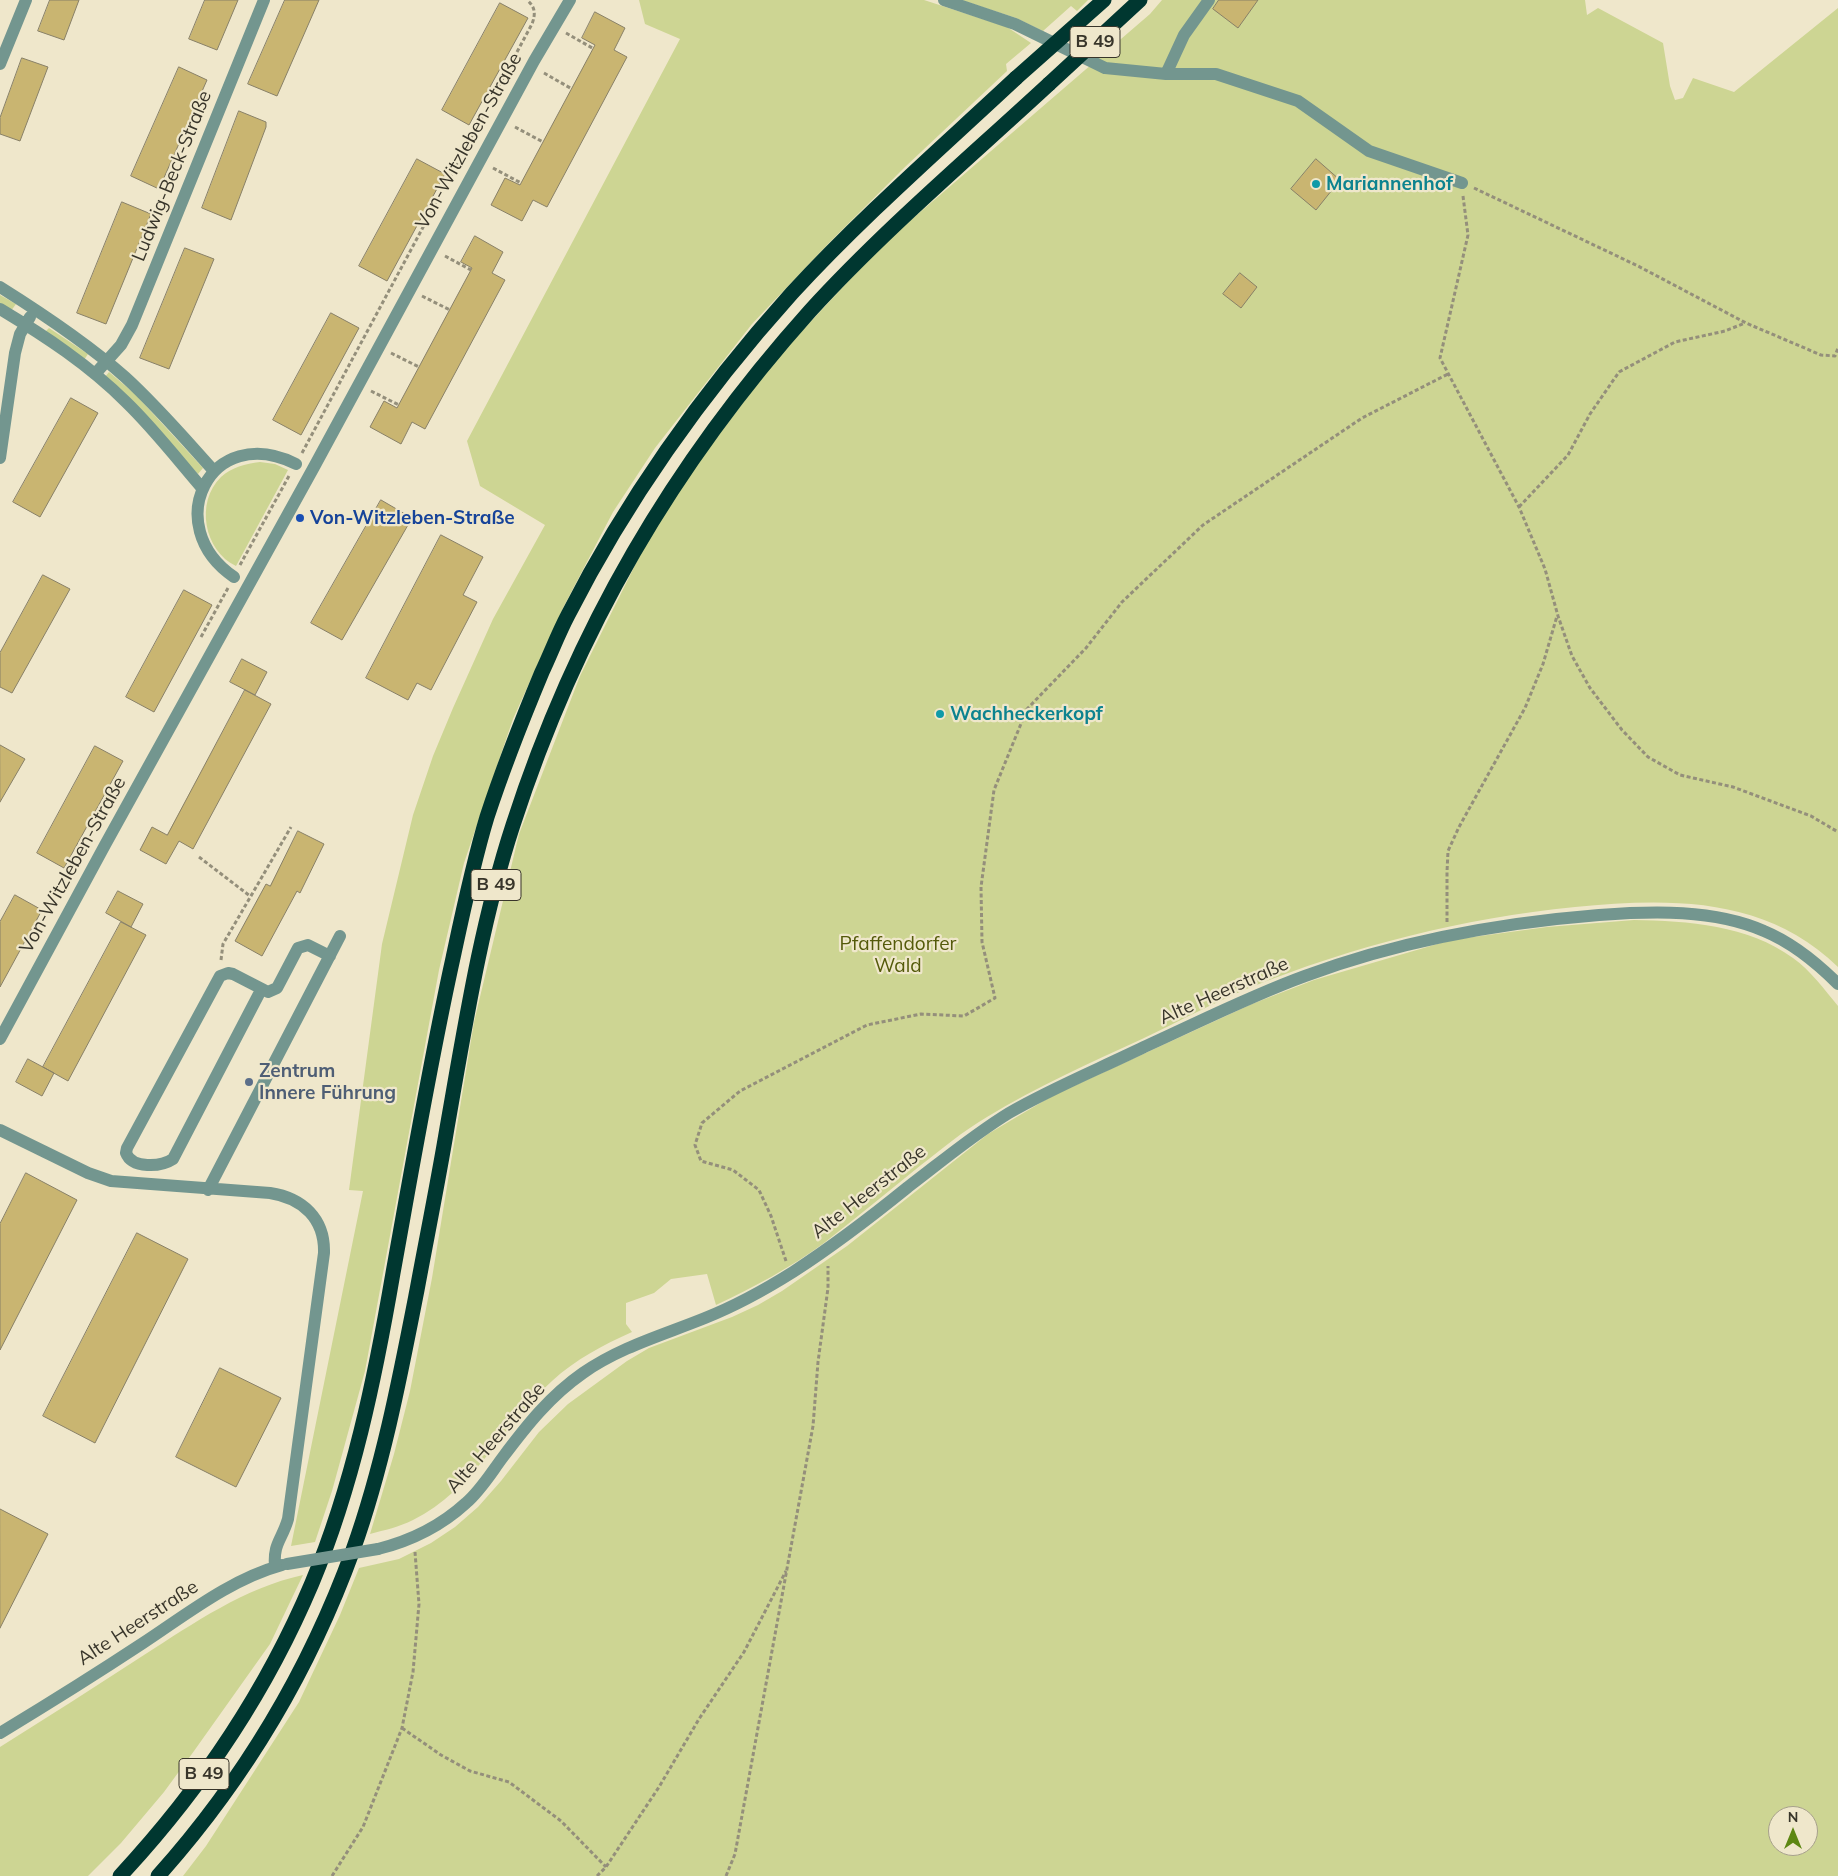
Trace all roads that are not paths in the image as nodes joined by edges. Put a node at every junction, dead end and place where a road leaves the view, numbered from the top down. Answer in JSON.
{"nodes":[{"id":1,"x":26,"y":0,"type":"edge"},
{"id":2,"x":264,"y":0,"type":"edge"},
{"id":3,"x":570,"y":0,"type":"edge"},
{"id":4,"x":944,"y":0,"type":"edge"},
{"id":5,"x":1104,"y":0,"type":"edge"},
{"id":6,"x":1140,"y":0,"type":"edge"},
{"id":7,"x":1209,"y":0,"type":"edge"},
{"id":8,"x":0,"y":64,"type":"edge"},
{"id":9,"x":1166,"y":74,"type":"junction"},
{"id":10,"x":1462,"y":183,"type":"road end"},
{"id":11,"x":0,"y":288,"type":"edge"},
{"id":12,"x":0,"y":309,"type":"edge"},
{"id":13,"x":35,"y":310,"type":"junction"},
{"id":14,"x":25,"y":324,"type":"junction"},
{"id":15,"x":106,"y":361,"type":"junction"},
{"id":16,"x":95,"y":374,"type":"junction"},
{"id":17,"x":0,"y":458,"type":"edge"},
{"id":18,"x":296,"y":464,"type":"road end"},
{"id":19,"x":214,"y":471,"type":"junction"},
{"id":20,"x":202,"y":488,"type":"junction"},
{"id":21,"x":234,"y":577,"type":"road end"},
{"id":22,"x":340,"y":936,"type":"dead end"},
{"id":23,"x":330,"y":956,"type":"junction"},
{"id":24,"x":1838,"y":984,"type":"edge"},
{"id":25,"x":261,"y":990,"type":"junction"},
{"id":26,"x":0,"y":1039,"type":"edge"},
{"id":27,"x":0,"y":1130,"type":"edge"},
{"id":28,"x":208,"y":1190,"type":"junction"},
{"id":29,"x":281,"y":1565,"type":"junction"},
{"id":30,"x":0,"y":1733,"type":"edge"},
{"id":31,"x":120,"y":1876,"type":"edge"},
{"id":32,"x":158,"y":1876,"type":"edge"}],
"edges":[{"from":1,"to":8,"type":"street"},
{"from":2,"to":15,"type":"street","name":"Ludwig-Beck-Straße"},
{"from":3,"to":26,"type":"street","name":"Von-Witzleben-Straße"},
{"from":4,"to":9,"type":"street"},
{"from":5,"to":31,"type":"highway","number":"B 49","bridge":true},
{"from":6,"to":32,"type":"highway","number":"B 49","bridge":true},
{"from":7,"to":9,"type":"street"},
{"from":9,"to":10,"type":"street"},
{"from":11,"to":13,"type":"street"},
{"from":12,"to":14,"type":"street"},
{"from":13,"to":14,"type":"street"},
{"from":13,"to":15,"type":"street"},
{"from":14,"to":16,"type":"street"},
{"from":14,"to":17,"type":"street"},
{"from":15,"to":16,"type":"street","name":"Ludwig-Beck-Straße"},
{"from":15,"to":19,"type":"street"},
{"from":16,"to":20,"type":"street"},
{"from":18,"to":19,"type":"street"},
{"from":19,"to":20,"type":"street"},
{"from":20,"to":21,"type":"street"},
{"from":22,"to":23,"type":"street"},
{"from":23,"to":25,"type":"street"},
{"from":23,"to":28,"type":"street"},
{"from":24,"to":29,"type":"street","name":"Alte Heerstraße","bridge":true},
{"from":25,"to":25,"type":"street"},
{"from":27,"to":28,"type":"street"},
{"from":28,"to":29,"type":"street"},
{"from":29,"to":30,"type":"street","name":"Alte Heerstraße"}]}
